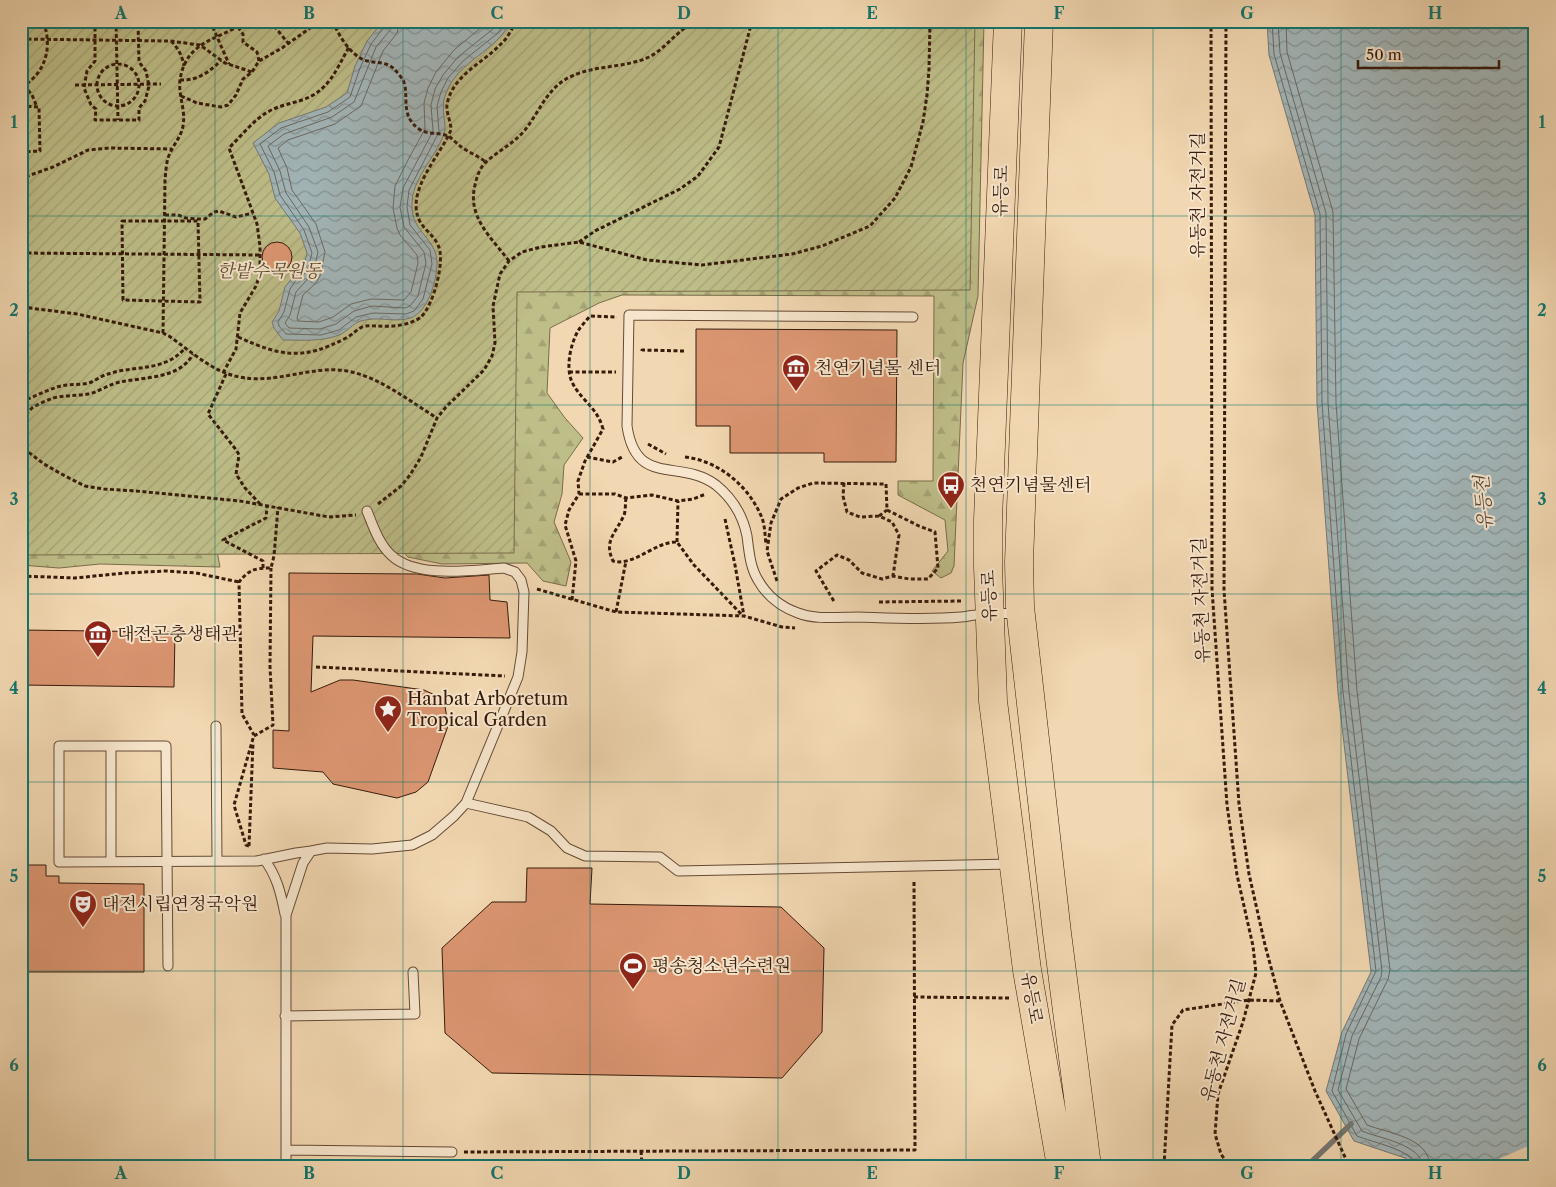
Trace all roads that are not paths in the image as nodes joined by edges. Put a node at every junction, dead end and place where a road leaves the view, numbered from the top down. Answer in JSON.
{"nodes":[{"id":1,"x":1008,"y":21,"type":"edge"},
{"id":2,"x":1040,"y":21,"type":"edge"},
{"id":3,"x":913,"y":317,"type":"dead end"},
{"id":4,"x":366,"y":511,"type":"road end"},
{"id":5,"x":1021,"y":613,"type":"junction"},
{"id":6,"x":990,"y":614,"type":"junction"},
{"id":7,"x":216,"y":726,"type":"dead end"},
{"id":8,"x":111,"y":746,"type":"junction"},
{"id":9,"x":466,"y":803,"type":"junction"},
{"id":10,"x":311,"y":851,"type":"junction"},
{"id":11,"x":264,"y":859,"type":"junction"},
{"id":12,"x":111,"y":862,"type":"junction"},
{"id":13,"x":167,"y":862,"type":"junction"},
{"id":14,"x":217,"y":862,"type":"junction"},
{"id":15,"x":1012,"y":864,"type":"junction"},
{"id":16,"x":286,"y":916,"type":"junction"},
{"id":17,"x":168,"y":966,"type":"dead end"},
{"id":18,"x":413,"y":972,"type":"dead end"},
{"id":19,"x":285,"y":1016,"type":"junction"},
{"id":20,"x":1056,"y":1137,"type":"junction"},
{"id":21,"x":1083,"y":1137,"type":"junction"},
{"id":22,"x":286,"y":1150,"type":"junction"},
{"id":23,"x":452,"y":1152,"type":"road end"},
{"id":24,"x":286,"y":1166,"type":"edge"},
{"id":25,"x":1046,"y":1166,"type":"edge"},
{"id":26,"x":1061,"y":1166,"type":"edge"},
{"id":27,"x":1087,"y":1166,"type":"edge"},
{"id":28,"x":1092,"y":1166,"type":"edge"}],
"edges":[{"from":1,"to":6,"type":"main road","name":"유등로"},
{"from":2,"to":5,"type":"main road","name":"유등로"},
{"from":3,"to":6,"type":"lane"},
{"from":4,"to":9,"type":"lane"},
{"from":5,"to":6,"type":"lane"},
{"from":5,"to":21,"type":"main road","name":"유등로"},
{"from":6,"to":15,"type":"main road","name":"유등로"},
{"from":7,"to":14,"type":"lane"},
{"from":8,"to":12,"type":"lane"},
{"from":8,"to":12,"type":"lane"},
{"from":8,"to":13,"type":"lane"},
{"from":9,"to":10,"type":"lane"},
{"from":9,"to":15,"type":"lane"},
{"from":10,"to":11,"type":"lane"},
{"from":10,"to":16,"type":"lane"},
{"from":11,"to":14,"type":"lane"},
{"from":11,"to":16,"type":"lane"},
{"from":12,"to":13,"type":"lane"},
{"from":13,"to":14,"type":"lane"},
{"from":13,"to":17,"type":"lane"},
{"from":15,"to":20,"type":"main road","name":"유등로"},
{"from":16,"to":19,"type":"lane"},
{"from":18,"to":19,"type":"lane"},
{"from":19,"to":22,"type":"lane"},
{"from":20,"to":25,"type":"main road"},
{"from":20,"to":26,"type":"main road","name":"유등로"},
{"from":21,"to":27,"type":"main road","name":"유등로"},
{"from":21,"to":28,"type":"main road"},
{"from":22,"to":23,"type":"lane"},
{"from":22,"to":24,"type":"lane"}]}
